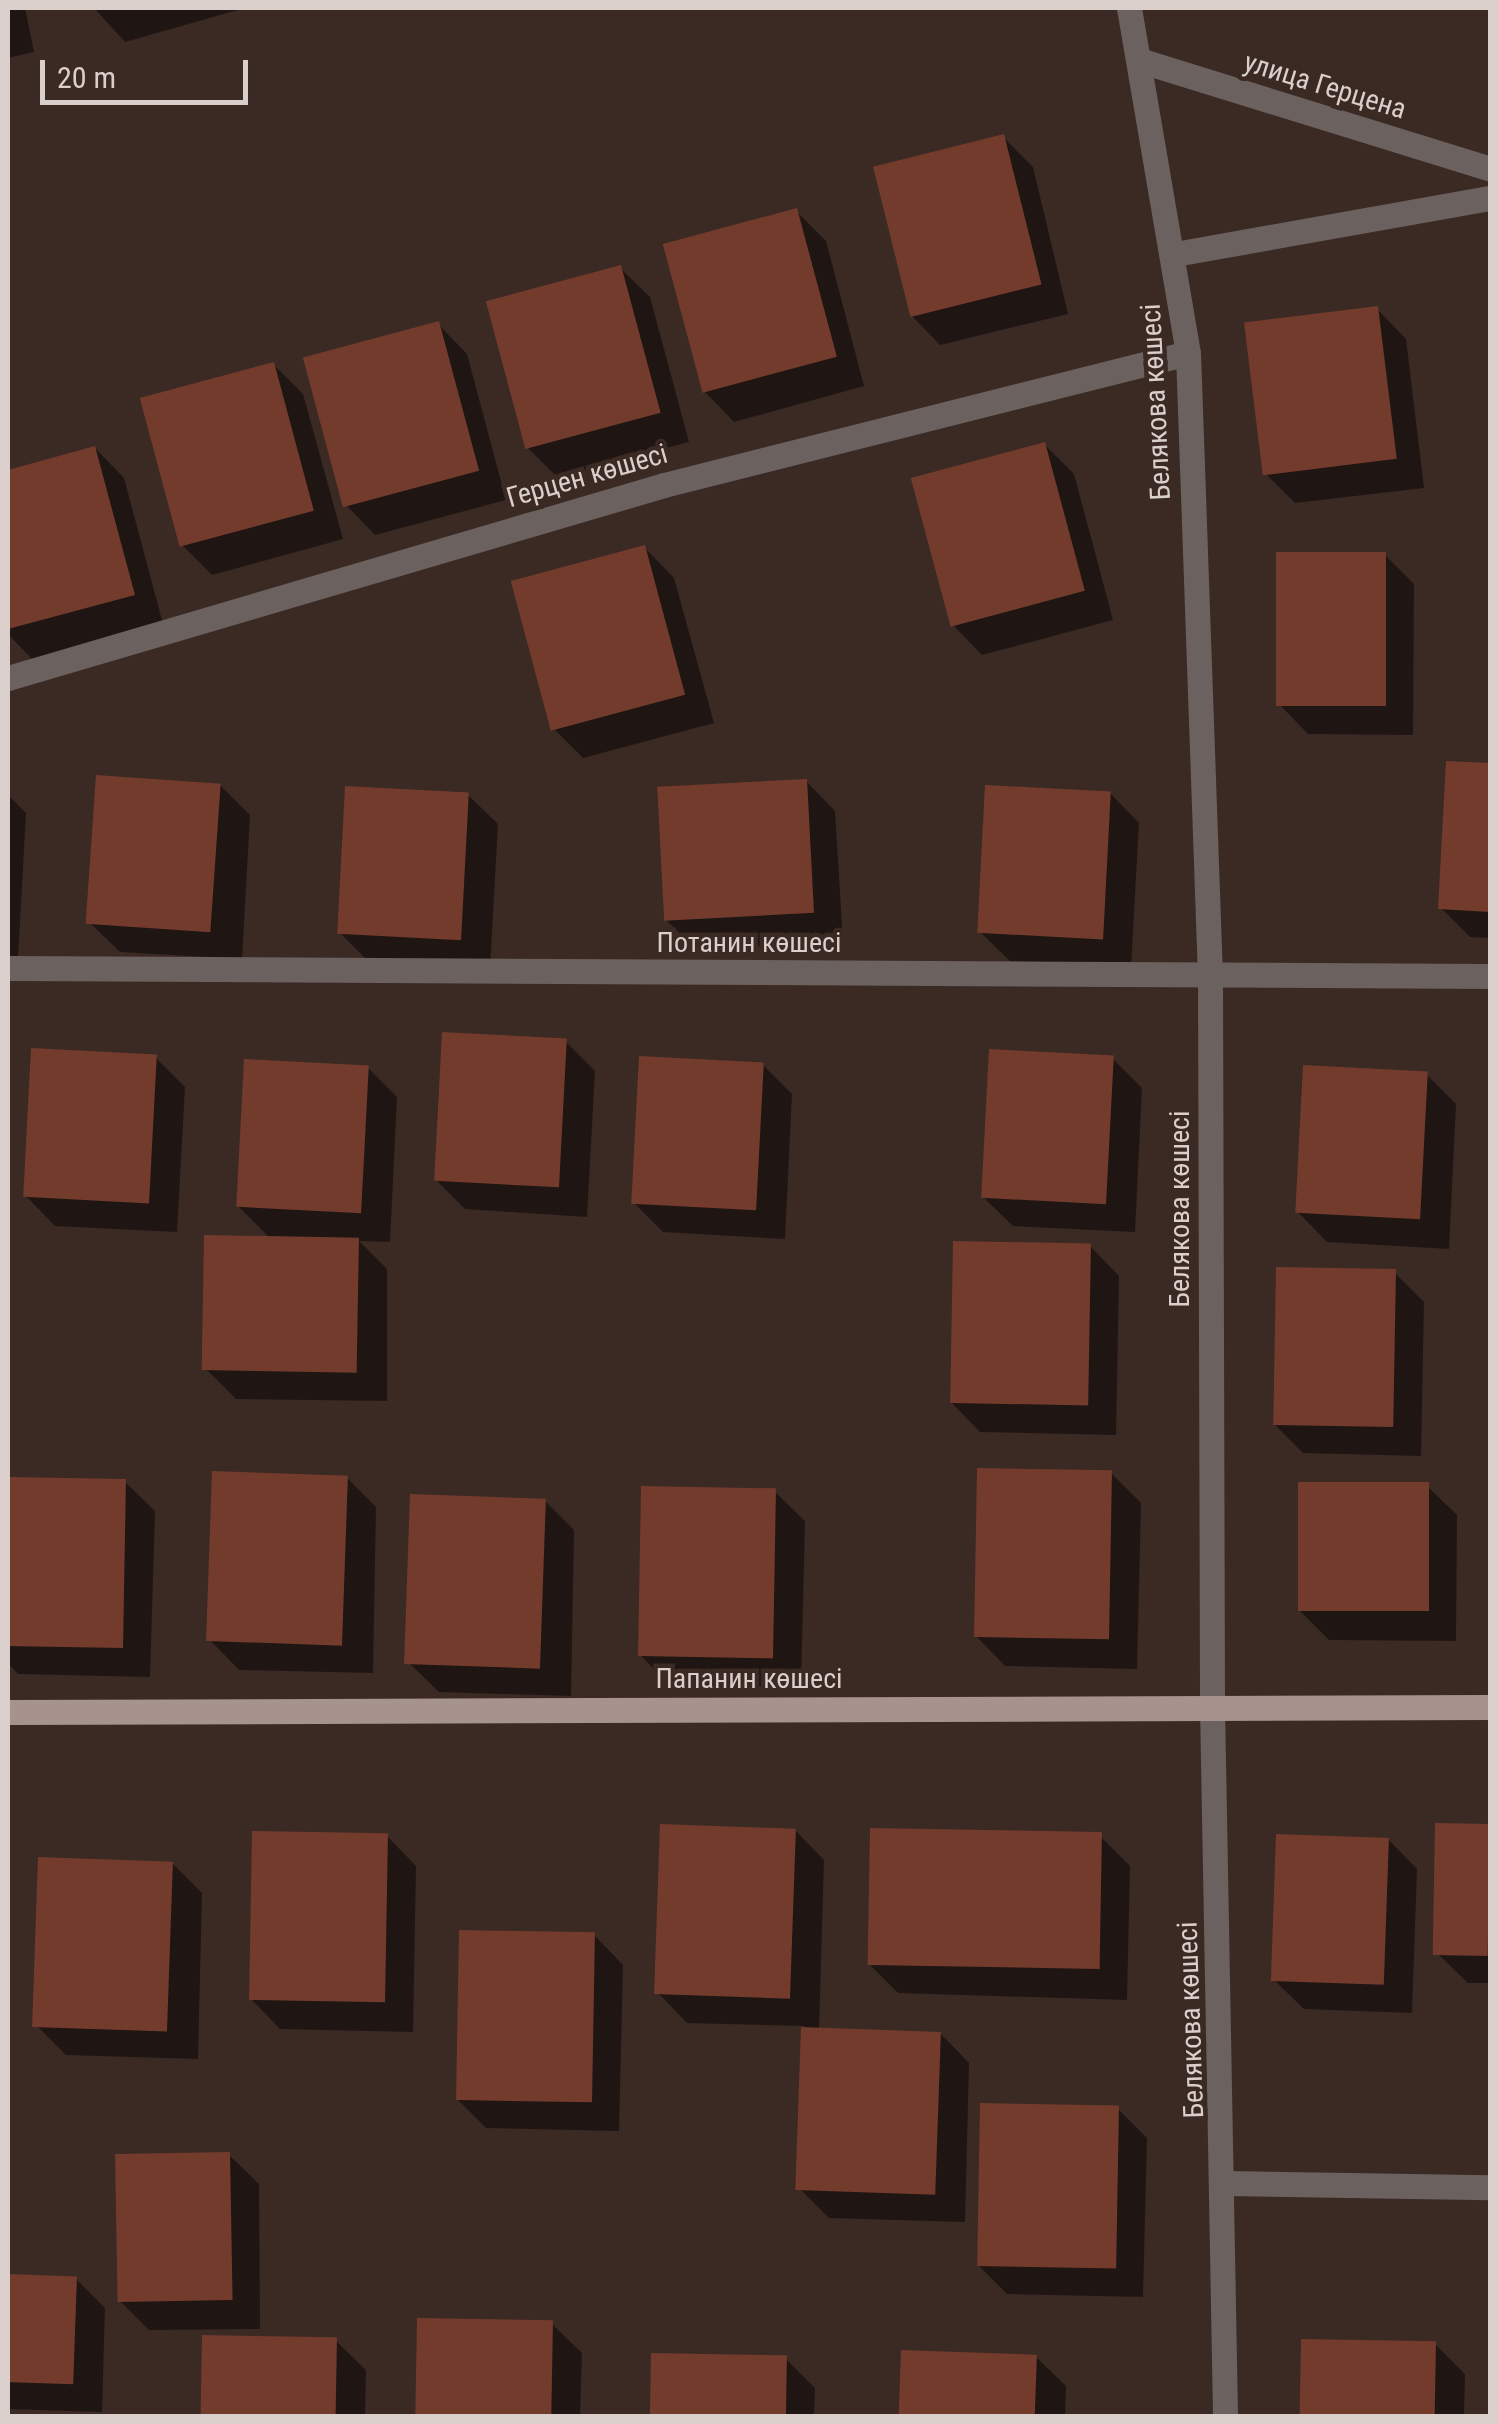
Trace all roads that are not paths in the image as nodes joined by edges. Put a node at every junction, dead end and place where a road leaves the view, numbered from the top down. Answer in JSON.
{"nodes":[{"id":1,"x":1129,"y":8,"type":"edge"},
{"id":2,"x":1142,"y":61,"type":"junction"},
{"id":3,"x":1490,"y":169,"type":"edge"},
{"id":4,"x":1490,"y":198,"type":"edge"},
{"id":5,"x":1176,"y":254,"type":"junction"},
{"id":6,"x":1188,"y":353,"type":"junction"},
{"id":7,"x":8,"y":678,"type":"edge"},
{"id":8,"x":8,"y":968,"type":"edge"},
{"id":9,"x":1210,"y":976,"type":"junction"},
{"id":10,"x":1490,"y":976,"type":"edge"},
{"id":11,"x":1212,"y":1706,"type":"junction"},
{"id":12,"x":1490,"y":1706,"type":"edge"},
{"id":13,"x":8,"y":1712,"type":"edge"},
{"id":14,"x":1226,"y":2184,"type":"junction"},
{"id":15,"x":1490,"y":2187,"type":"edge"},
{"id":16,"x":1225,"y":2416,"type":"edge"}],
"edges":[{"from":1,"to":2,"type":"street","name":"Белякова көшесі"},
{"from":2,"to":3,"type":"street","name":"улица Герцена"},
{"from":2,"to":5,"type":"street","name":"Белякова көшесі"},
{"from":4,"to":5,"type":"street"},
{"from":5,"to":6,"type":"street","name":"Белякова көшесі"},
{"from":6,"to":7,"type":"street","name":"Герцен көшесі"},
{"from":6,"to":9,"type":"street","name":"Белякова көшесі"},
{"from":8,"to":9,"type":"street","name":"Потанин көшесі"},
{"from":9,"to":10,"type":"street","name":"Потанин көшесі"},
{"from":9,"to":11,"type":"street","name":"Белякова көшесі"},
{"from":11,"to":12,"type":"main road","name":"Папанин көшесі"},
{"from":11,"to":13,"type":"main road","name":"Папанин көшесі"},
{"from":11,"to":14,"type":"street","name":"Белякова көшесі"},
{"from":14,"to":15,"type":"street"},
{"from":14,"to":16,"type":"street","name":"Белякова көшесі"}]}
